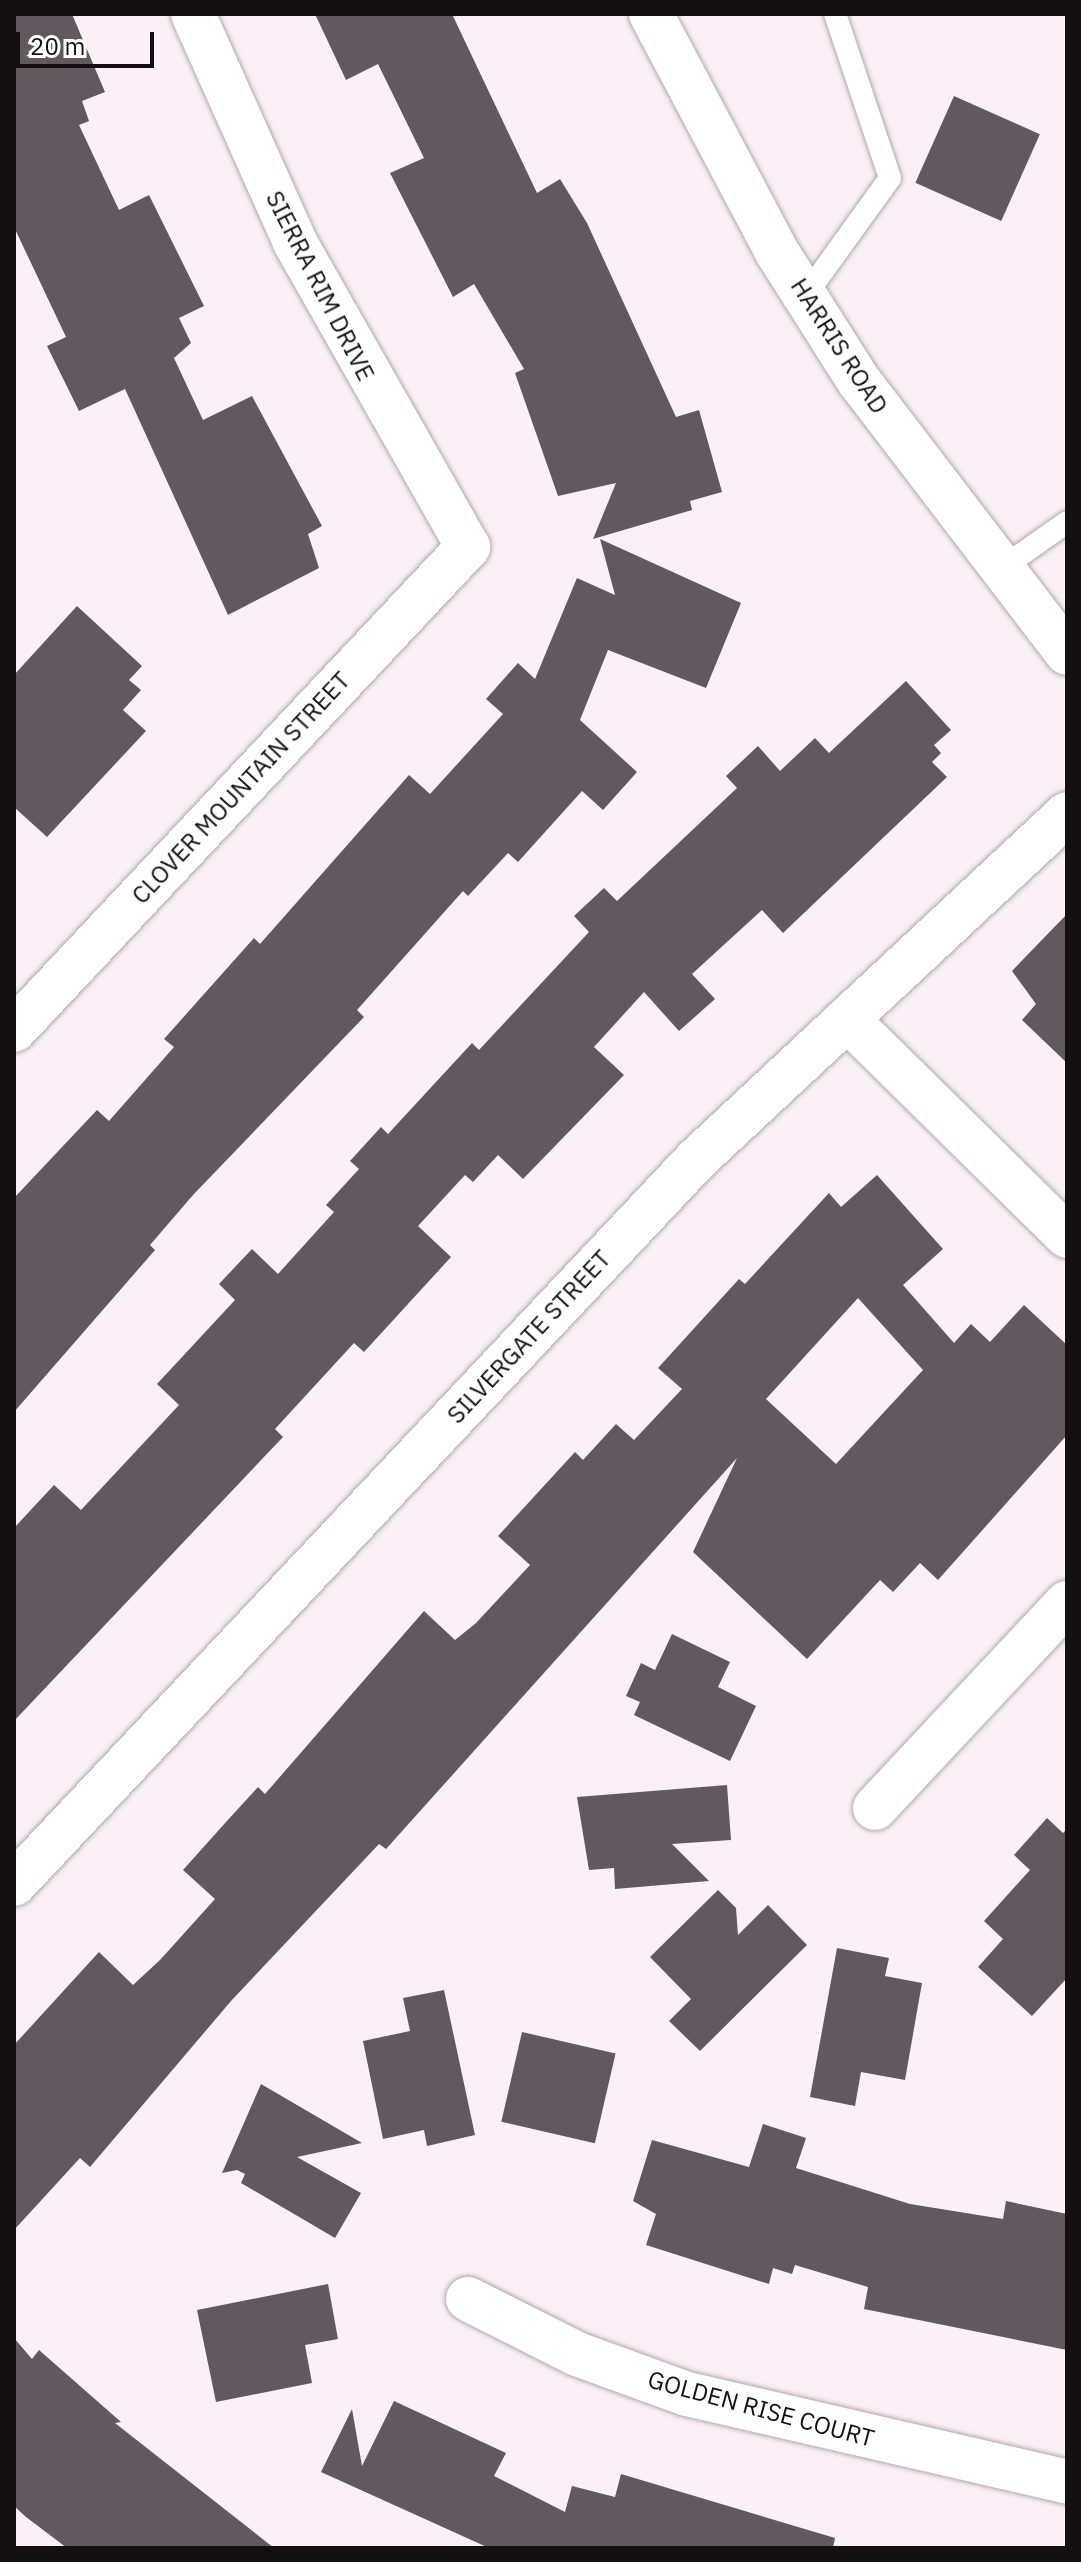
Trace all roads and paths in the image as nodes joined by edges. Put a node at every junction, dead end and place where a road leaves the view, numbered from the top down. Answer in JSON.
{"nodes":[{"id":1,"x":193,"y":14,"type":"edge"},
{"id":2,"x":651,"y":14,"type":"edge"},
{"id":3,"x":835,"y":14,"type":"edge"},
{"id":4,"x":805,"y":296,"type":"junction"},
{"id":5,"x":1067,"y":522,"type":"edge"},
{"id":6,"x":468,"y":547,"type":"joint"},
{"id":7,"x":999,"y":570,"type":"junction"},
{"id":8,"x":1067,"y":653,"type":"edge"},
{"id":9,"x":1067,"y":814,"type":"edge"},
{"id":10,"x":847,"y":1019,"type":"junction"},
{"id":11,"x":14,"y":1030,"type":"edge"},
{"id":12,"x":1067,"y":1236,"type":"edge"},
{"id":13,"x":1067,"y":1603,"type":"edge"},
{"id":14,"x":875,"y":1808,"type":"dead end"},
{"id":15,"x":14,"y":1884,"type":"edge"},
{"id":16,"x":468,"y":2299,"type":"dead end"},
{"id":17,"x":1067,"y":2482,"type":"edge"}],
"edges":[{"from":1,"to":6,"type":"street","name":"SIERRA RIM DRIVE"},
{"from":2,"to":4,"type":"street","name":"HARRIS ROAD"},
{"from":3,"to":4,"type":"lane"},
{"from":4,"to":7,"type":"street","name":"HARRIS ROAD"},
{"from":5,"to":7,"type":"lane"},
{"from":6,"to":11,"type":"street","name":"CLOVER MOUNTAIN STREET"},
{"from":7,"to":8,"type":"street","name":"HARRIS ROAD"},
{"from":9,"to":10,"type":"street","name":"SILVERGATE STREET"},
{"from":10,"to":12,"type":"street"},
{"from":10,"to":15,"type":"street","name":"SILVERGATE STREET"},
{"from":13,"to":14,"type":"street"},
{"from":16,"to":17,"type":"street","name":"GOLDEN RISE COURT"}]}
